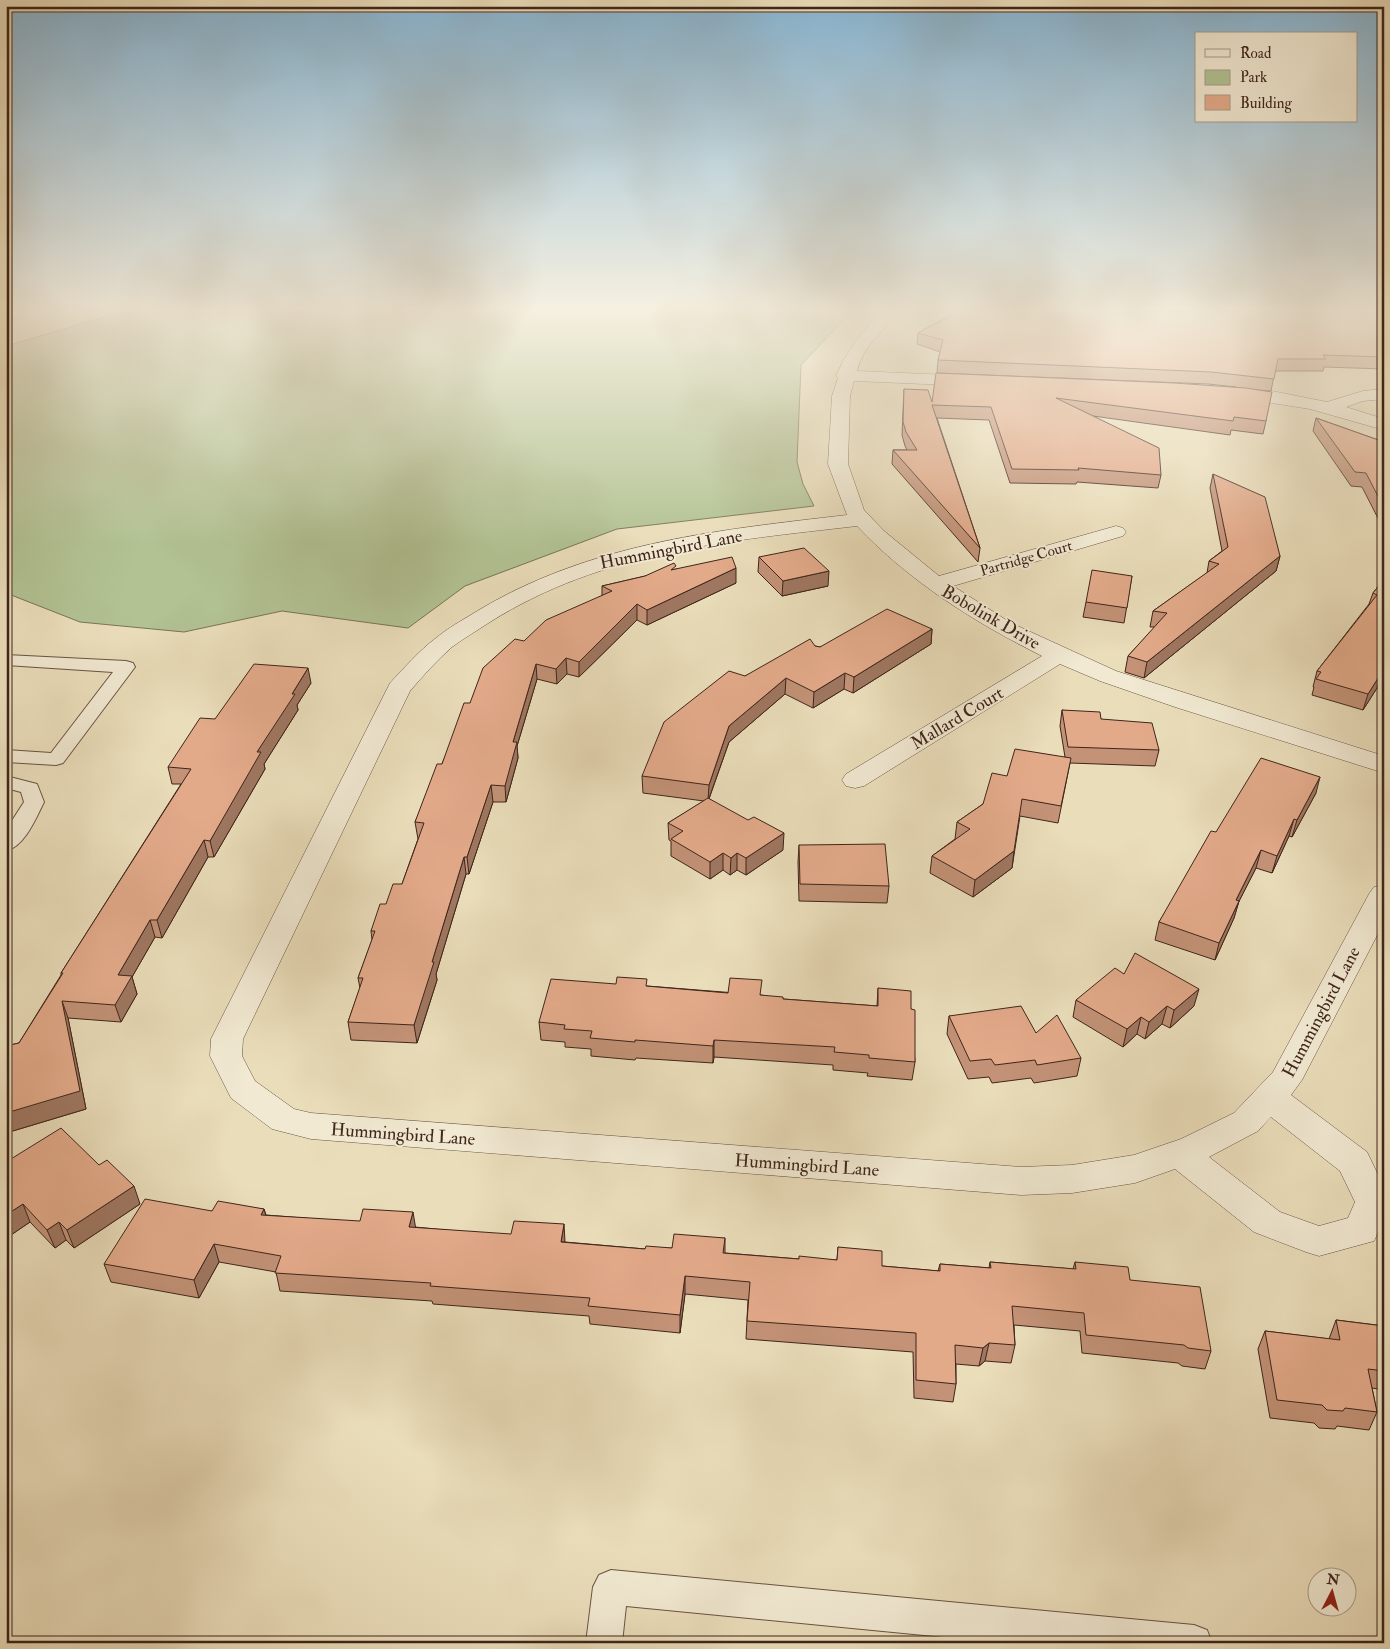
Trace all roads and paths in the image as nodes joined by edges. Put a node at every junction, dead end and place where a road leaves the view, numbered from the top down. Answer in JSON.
{"nodes":[{"id":1,"x":842,"y":389,"type":"edge"},
{"id":2,"x":1217,"y":391,"type":"edge"},
{"id":3,"x":1384,"y":394,"type":"edge"},
{"id":4,"x":1329,"y":408,"type":"junction"},
{"id":5,"x":1384,"y":425,"type":"edge"},
{"id":6,"x":862,"y":520,"type":"junction"},
{"id":7,"x":1116,"y":532,"type":"dead end"},
{"id":8,"x":935,"y":584,"type":"junction"},
{"id":9,"x":1059,"y":655,"type":"junction"},
{"id":10,"x":6,"y":660,"type":"edge"},
{"id":11,"x":6,"y":756,"type":"edge"},
{"id":12,"x":1384,"y":765,"type":"edge"},
{"id":13,"x":855,"y":780,"type":"dead end"},
{"id":14,"x":6,"y":782,"type":"edge"},
{"id":15,"x":6,"y":844,"type":"edge"},
{"id":16,"x":1384,"y":894,"type":"edge"},
{"id":17,"x":1269,"y":1097,"type":"junction"},
{"id":18,"x":1181,"y":1154,"type":"junction"},
{"id":19,"x":604,"y":1643,"type":"edge"},
{"id":20,"x":1194,"y":1643,"type":"edge"}],
"edges":[{"from":1,"to":6,"type":"street","name":"Bobolink Drive"},
{"from":2,"to":4,"type":"street"},
{"from":3,"to":4,"type":"street"},
{"from":4,"to":5,"type":"street"},
{"from":6,"to":8,"type":"street","name":"Bobolink Drive"},
{"from":6,"to":18,"type":"street","name":"Hummingbird Lane"},
{"from":7,"to":8,"type":"street","name":"Partridge Court"},
{"from":8,"to":9,"type":"street","name":"Bobolink Drive"},
{"from":9,"to":12,"type":"street","name":"Bobolink Drive"},
{"from":9,"to":13,"type":"street","name":"Mallard Court"},
{"from":10,"to":11,"type":"lane"},
{"from":14,"to":15,"type":"lane"},
{"from":16,"to":17,"type":"street","name":"Hummingbird Lane"},
{"from":17,"to":18,"type":"street","name":"Hummingbird Lane"},
{"from":17,"to":18,"type":"street"},
{"from":19,"to":20,"type":"lane"}]}
